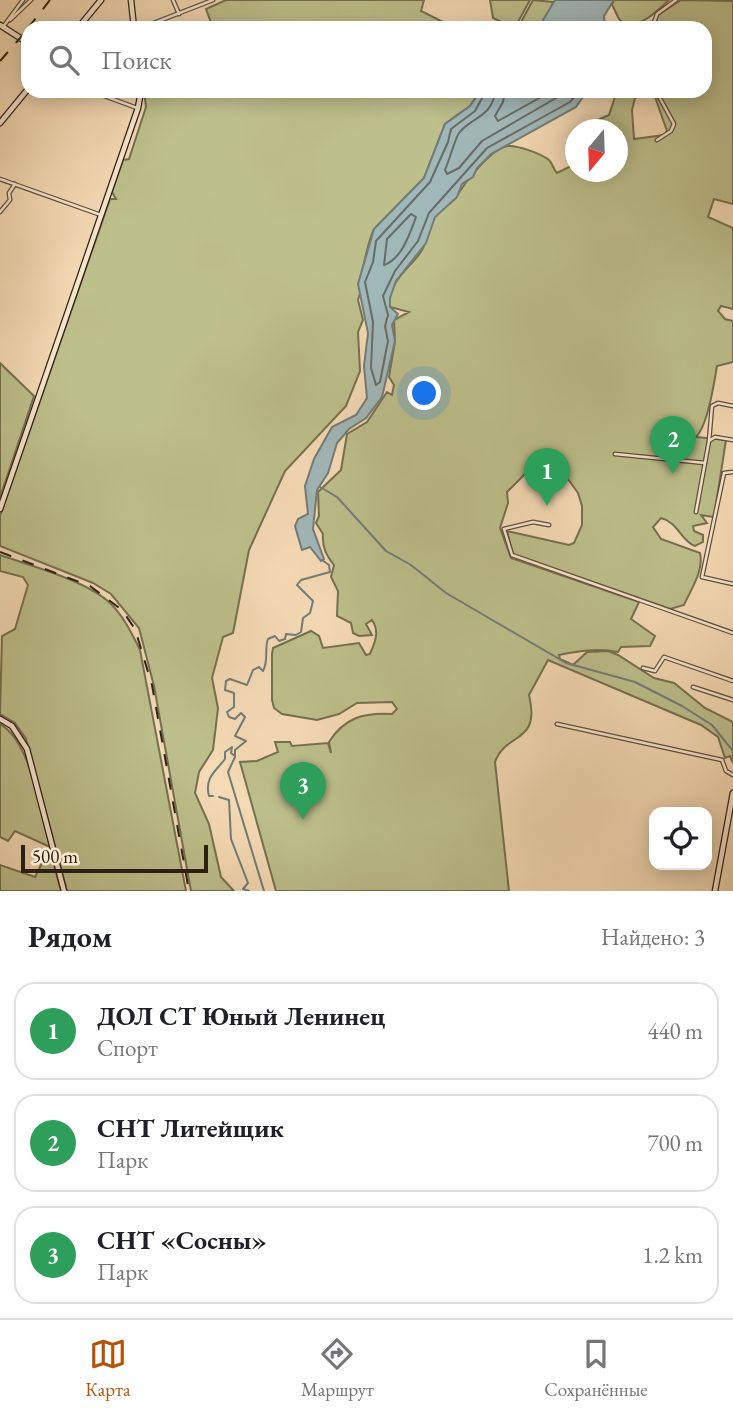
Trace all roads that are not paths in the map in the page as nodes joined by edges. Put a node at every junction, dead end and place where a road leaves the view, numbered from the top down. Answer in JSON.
{"nodes":[{"id":1,"x":23,"y":0,"type":"edge"},
{"id":2,"x":31,"y":0,"type":"edge"},
{"id":3,"x":101,"y":0,"type":"edge"},
{"id":4,"x":131,"y":0,"type":"edge"},
{"id":5,"x":173,"y":0,"type":"edge"},
{"id":6,"x":213,"y":0,"type":"edge"},
{"id":7,"x":676,"y":0,"type":"edge"},
{"id":8,"x":179,"y":14,"type":"junction"},
{"id":9,"x":7,"y":21,"type":"junction"},
{"id":10,"x":84,"y":21,"type":"edge"},
{"id":11,"x":133,"y":21,"type":"edge"},
{"id":12,"x":160,"y":21,"type":"edge"},
{"id":13,"x":654,"y":21,"type":"edge"},
{"id":14,"x":3,"y":27,"type":"edge"},
{"id":15,"x":0,"y":34,"type":"edge"},
{"id":16,"x":21,"y":39,"type":"edge"},
{"id":17,"x":21,"y":98,"type":"edge"},
{"id":18,"x":110,"y":98,"type":"edge"},
{"id":19,"x":140,"y":98,"type":"edge"},
{"id":20,"x":660,"y":98,"type":"edge"},
{"id":21,"x":138,"y":108,"type":"junction"},
{"id":22,"x":0,"y":123,"type":"edge"},
{"id":23,"x":657,"y":140,"type":"dead end"},
{"id":24,"x":0,"y":179,"type":"edge"},
{"id":25,"x":15,"y":184,"type":"junction"},
{"id":26,"x":0,"y":212,"type":"edge"},
{"id":27,"x":101,"y":215,"type":"junction"},
{"id":28,"x":733,"y":406,"type":"edge"},
{"id":29,"x":733,"y":440,"type":"edge"},
{"id":30,"x":709,"y":441,"type":"junction"},
{"id":31,"x":615,"y":454,"type":"dead end"},
{"id":32,"x":705,"y":463,"type":"junction"},
{"id":33,"x":733,"y":471,"type":"edge"},
{"id":34,"x":0,"y":509,"type":"edge"},
{"id":35,"x":696,"y":512,"type":"dead end"},
{"id":36,"x":549,"y":525,"type":"dead end"},
{"id":37,"x":733,"y":584,"type":"edge"},
{"id":38,"x":733,"y":633,"type":"edge"},
{"id":39,"x":643,"y":668,"type":"dead end"},
{"id":40,"x":733,"y":681,"type":"edge"},
{"id":41,"x":693,"y":687,"type":"dead end"},
{"id":42,"x":733,"y":700,"type":"edge"},
{"id":43,"x":0,"y":719,"type":"edge"},
{"id":44,"x":557,"y":724,"type":"dead end"},
{"id":45,"x":733,"y":775,"type":"edge"},
{"id":46,"x":733,"y":793,"type":"edge"},
{"id":47,"x":64,"y":891,"type":"edge"},
{"id":48,"x":715,"y":891,"type":"edge"}],
"edges":[{"from":1,"to":9,"type":"street"},
{"from":2,"to":9,"type":"street"},
{"from":3,"to":10,"type":"street"},
{"from":4,"to":11,"type":"street"},
{"from":5,"to":8,"type":"street"},
{"from":6,"to":8,"type":"street"},
{"from":7,"to":13,"type":"street"},
{"from":8,"to":12,"type":"street"},
{"from":9,"to":14,"type":"street"},
{"from":14,"to":15,"type":"street"},
{"from":14,"to":16,"type":"street"},
{"from":17,"to":22,"type":"street"},
{"from":18,"to":21,"type":"street"},
{"from":19,"to":21,"type":"street"},
{"from":20,"to":23,"type":"street"},
{"from":21,"to":27,"type":"street"},
{"from":24,"to":25,"type":"street"},
{"from":25,"to":26,"type":"street"},
{"from":25,"to":27,"type":"street"},
{"from":27,"to":34,"type":"street"},
{"from":28,"to":30,"type":"street"},
{"from":29,"to":30,"type":"street"},
{"from":30,"to":32,"type":"street"},
{"from":31,"to":32,"type":"street"},
{"from":32,"to":35,"type":"street"},
{"from":33,"to":37,"type":"street"},
{"from":36,"to":38,"type":"street"},
{"from":39,"to":40,"type":"street"},
{"from":41,"to":42,"type":"street"},
{"from":43,"to":47,"type":"street"},
{"from":44,"to":45,"type":"street"},
{"from":46,"to":48,"type":"street"}]}
